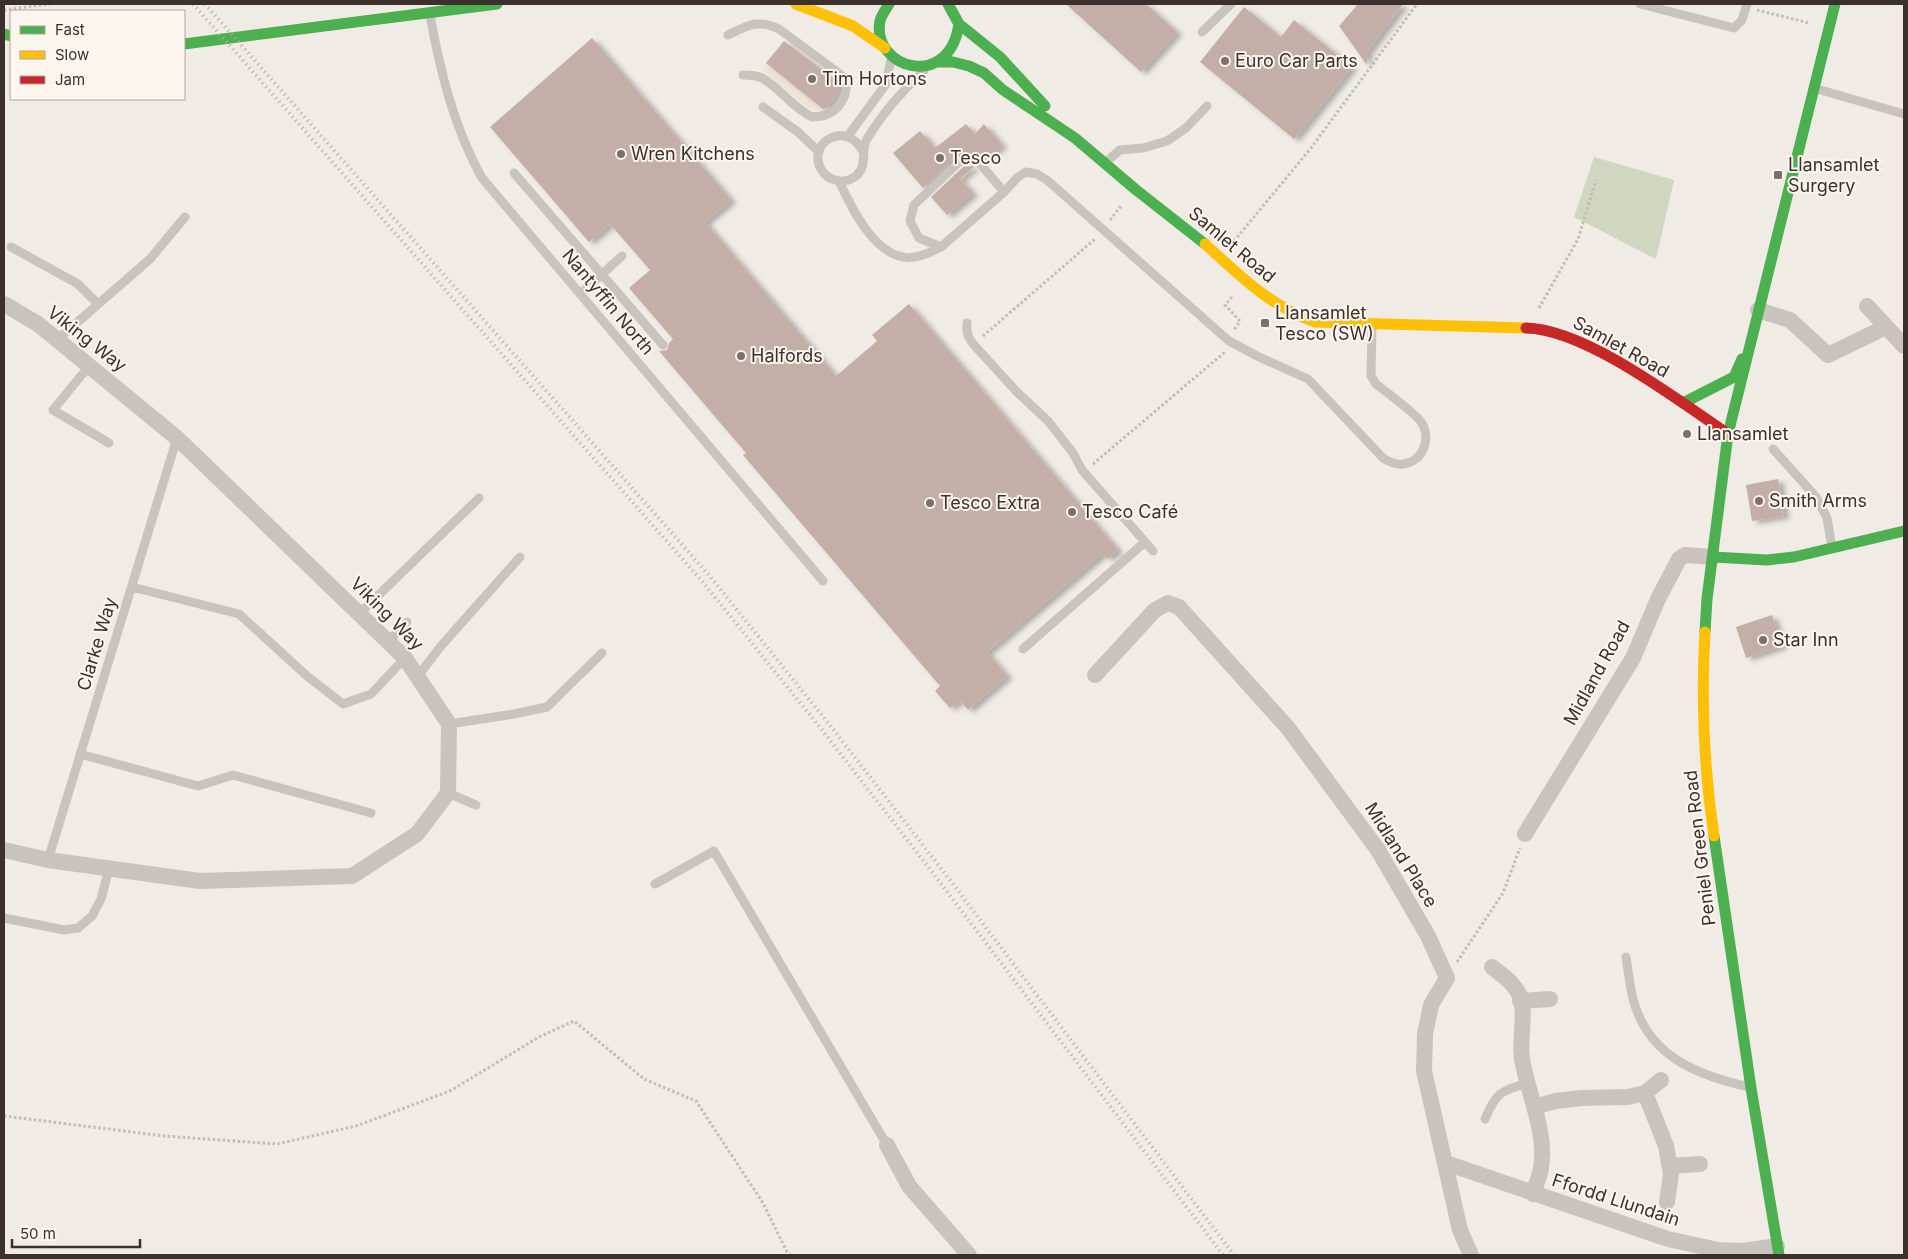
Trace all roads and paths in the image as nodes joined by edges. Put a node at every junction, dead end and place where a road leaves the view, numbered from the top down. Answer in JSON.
{"nodes":[{"id":1,"x":50,"y":4,"type":"edge"},
{"id":2,"x":497,"y":4,"type":"edge"},
{"id":3,"x":796,"y":4,"type":"edge"},
{"id":4,"x":888,"y":4,"type":"edge"},
{"id":5,"x":948,"y":4,"type":"edge"},
{"id":6,"x":1231,"y":4,"type":"edge"},
{"id":7,"x":1417,"y":4,"type":"edge"},
{"id":8,"x":1640,"y":4,"type":"edge"},
{"id":9,"x":1835,"y":4,"type":"edge"},
{"id":10,"x":1746,"y":6,"type":"edge"},
{"id":11,"x":4,"y":10,"type":"edge"},
{"id":12,"x":429,"y":12,"type":"junction"},
{"id":13,"x":956,"y":14,"type":"edge"},
{"id":14,"x":1829,"y":28,"type":"junction"},
{"id":15,"x":1202,"y":32,"type":"dead end"},
{"id":16,"x":728,"y":35,"type":"dead end"},
{"id":17,"x":185,"y":44,"type":"edge"},
{"id":18,"x":888,"y":52,"type":"junction"},
{"id":19,"x":934,"y":64,"type":"junction"},
{"id":20,"x":743,"y":74,"type":"dead end"},
{"id":21,"x":1815,"y":88,"type":"junction"},
{"id":22,"x":1207,"y":106,"type":"dead end"},
{"id":23,"x":763,"y":107,"type":"dead end"},
{"id":24,"x":1904,"y":114,"type":"edge"},
{"id":25,"x":848,"y":136,"type":"junction"},
{"id":26,"x":1075,"y":138,"type":"junction"},
{"id":27,"x":819,"y":152,"type":"junction"},
{"id":28,"x":863,"y":152,"type":"junction"},
{"id":29,"x":1104,"y":164,"type":"junction"},
{"id":30,"x":514,"y":173,"type":"dead end"},
{"id":31,"x":1596,"y":180,"type":"dead end"},
{"id":32,"x":839,"y":181,"type":"junction"},
{"id":33,"x":1004,"y":192,"type":"junction"},
{"id":34,"x":1121,"y":206,"type":"dead end"},
{"id":35,"x":185,"y":217,"type":"dead end"},
{"id":36,"x":1104,"y":229,"type":"junction"},
{"id":37,"x":1234,"y":242,"type":"dead end"},
{"id":38,"x":11,"y":247,"type":"dead end"},
{"id":39,"x":941,"y":247,"type":"junction"},
{"id":40,"x":622,"y":256,"type":"dead end"},
{"id":41,"x":602,"y":274,"type":"junction"},
{"id":42,"x":580,"y":294,"type":"junction"},
{"id":43,"x":1236,"y":294,"type":"dead end"},
{"id":44,"x":97,"y":303,"type":"junction"},
{"id":45,"x":4,"y":304,"type":"edge"},
{"id":46,"x":1867,"y":306,"type":"dead end"},
{"id":47,"x":1758,"y":310,"type":"junction"},
{"id":48,"x":1372,"y":322,"type":"junction"},
{"id":49,"x":968,"y":323,"type":"dead end"},
{"id":50,"x":1528,"y":327,"type":"junction"},
{"id":51,"x":1886,"y":327,"type":"junction"},
{"id":52,"x":57,"y":340,"type":"junction"},
{"id":53,"x":1229,"y":341,"type":"junction"},
{"id":54,"x":1750,"y":344,"type":"junction"},
{"id":55,"x":663,"y":345,"type":"dead end"},
{"id":56,"x":974,"y":345,"type":"junction"},
{"id":57,"x":1904,"y":346,"type":"edge"},
{"id":58,"x":89,"y":366,"type":"junction"},
{"id":59,"x":1683,"y":403,"type":"junction"},
{"id":60,"x":1728,"y":434,"type":"junction"},
{"id":61,"x":177,"y":438,"type":"junction"},
{"id":62,"x":109,"y":443,"type":"dead end"},
{"id":63,"x":1773,"y":449,"type":"dead end"},
{"id":64,"x":1082,"y":470,"type":"junction"},
{"id":65,"x":479,"y":498,"type":"dead end"},
{"id":66,"x":1904,"y":531,"type":"edge"},
{"id":67,"x":1146,"y":542,"type":"junction"},
{"id":68,"x":1832,"y":548,"type":"junction"},
{"id":69,"x":1154,"y":551,"type":"dead end"},
{"id":70,"x":520,"y":557,"type":"dead end"},
{"id":71,"x":1713,"y":557,"type":"junction"},
{"id":72,"x":823,"y":581,"type":"dead end"},
{"id":73,"x":132,"y":587,"type":"junction"},
{"id":74,"x":359,"y":614,"type":"junction"},
{"id":75,"x":407,"y":622,"type":"dead end"},
{"id":76,"x":389,"y":641,"type":"junction"},
{"id":77,"x":1023,"y":649,"type":"dead end"},
{"id":78,"x":602,"y":653,"type":"dead end"},
{"id":79,"x":405,"y":658,"type":"junction"},
{"id":80,"x":418,"y":676,"type":"junction"},
{"id":81,"x":1095,"y":676,"type":"dead end"},
{"id":82,"x":449,"y":724,"type":"junction"},
{"id":83,"x":80,"y":754,"type":"junction"},
{"id":84,"x":448,"y":793,"type":"junction"},
{"id":85,"x":476,"y":805,"type":"dead end"},
{"id":86,"x":371,"y":813,"type":"dead end"},
{"id":87,"x":1525,"y":834,"type":"joint"},
{"id":88,"x":4,"y":850,"type":"edge"},
{"id":89,"x":48,"y":860,"type":"junction"},
{"id":90,"x":109,"y":868,"type":"junction"},
{"id":91,"x":655,"y":884,"type":"dead end"},
{"id":92,"x":4,"y":918,"type":"edge"},
{"id":93,"x":1626,"y":957,"type":"dead end"},
{"id":94,"x":1492,"y":967,"type":"dead end"},
{"id":95,"x":1447,"y":978,"type":"junction"},
{"id":96,"x":1550,"y":999,"type":"dead end"},
{"id":97,"x":1520,"y":1001,"type":"junction"},
{"id":98,"x":1661,"y":1080,"type":"dead end"},
{"id":99,"x":1528,"y":1083,"type":"junction"},
{"id":100,"x":1751,"y":1088,"type":"junction"},
{"id":101,"x":1645,"y":1093,"type":"junction"},
{"id":102,"x":1534,"y":1107,"type":"junction"},
{"id":103,"x":4,"y":1116,"type":"edge"},
{"id":104,"x":1485,"y":1119,"type":"dead end"},
{"id":105,"x":887,"y":1145,"type":"joint"},
{"id":106,"x":1446,"y":1163,"type":"junction"},
{"id":107,"x":1700,"y":1164,"type":"dead end"},
{"id":108,"x":1670,"y":1166,"type":"junction"},
{"id":109,"x":1533,"y":1194,"type":"junction"},
{"id":110,"x":1667,"y":1202,"type":"dead end"},
{"id":111,"x":1668,"y":1247,"type":"edge"},
{"id":112,"x":1778,"y":1251,"type":"edge"},
{"id":113,"x":790,"y":1255,"type":"edge"},
{"id":114,"x":969,"y":1255,"type":"edge"},
{"id":115,"x":1471,"y":1255,"type":"edge"}],
"edges":[{"from":1,"to":11,"type":"path"},
{"from":2,"to":12,"type":"main road"},
{"from":3,"to":18,"type":"main road","name":"Samlet Road"},
{"from":4,"to":18,"type":"main road"},
{"from":5,"to":13,"type":"main road","name":"Samlet Road"},
{"from":6,"to":15,"type":"lane"},
{"from":7,"to":37,"type":"path"},
{"from":8,"to":10,"type":"lane"},
{"from":9,"to":14,"type":"main road"},
{"from":10,"to":14,"type":"path"},
{"from":12,"to":17,"type":"main road"},
{"from":12,"to":42,"type":"lane","name":"Nantyffin North"},
{"from":13,"to":19,"type":"main road"},
{"from":13,"to":26,"type":"main road","name":"Samlet Road"},
{"from":14,"to":21,"type":"main road"},
{"from":16,"to":20,"type":"lane"},
{"from":18,"to":19,"type":"main road","name":"Samlet Road"},
{"from":18,"to":25,"type":"lane"},
{"from":19,"to":26,"type":"main road","name":"Samlet Road"},
{"from":19,"to":28,"type":"lane"},
{"from":21,"to":24,"type":"lane"},
{"from":21,"to":47,"type":"main road"},
{"from":22,"to":29,"type":"lane"},
{"from":23,"to":27,"type":"lane"},
{"from":25,"to":27,"type":"lane"},
{"from":25,"to":28,"type":"lane"},
{"from":26,"to":29,"type":"main road","name":"Samlet Road"},
{"from":27,"to":32,"type":"lane"},
{"from":28,"to":32,"type":"lane"},
{"from":29,"to":48,"type":"main road","name":"Samlet Road"},
{"from":30,"to":41,"type":"lane"},
{"from":31,"to":50,"type":"path"},
{"from":32,"to":39,"type":"lane"},
{"from":33,"to":36,"type":"lane"},
{"from":33,"to":39,"type":"lane"},
{"from":33,"to":39,"type":"lane"},
{"from":34,"to":36,"type":"path"},
{"from":35,"to":44,"type":"lane"},
{"from":36,"to":53,"type":"lane"},
{"from":36,"to":56,"type":"path"},
{"from":38,"to":44,"type":"lane"},
{"from":40,"to":41,"type":"lane"},
{"from":41,"to":42,"type":"lane"},
{"from":41,"to":55,"type":"lane"},
{"from":42,"to":72,"type":"lane","name":"Nantyffin North"},
{"from":43,"to":53,"type":"path"},
{"from":44,"to":52,"type":"lane"},
{"from":45,"to":52,"type":"street","name":"Viking Way"},
{"from":46,"to":51,"type":"street"},
{"from":47,"to":51,"type":"street"},
{"from":47,"to":54,"type":"main road"},
{"from":48,"to":50,"type":"main road","name":"Samlet Road"},
{"from":48,"to":53,"type":"lane"},
{"from":49,"to":56,"type":"lane"},
{"from":50,"to":59,"type":"main road","name":"Samlet Road"},
{"from":51,"to":57,"type":"street"},
{"from":52,"to":58,"type":"street","name":"Viking Way"},
{"from":53,"to":64,"type":"path"},
{"from":54,"to":59,"type":"main road"},
{"from":54,"to":60,"type":"main road"},
{"from":56,"to":64,"type":"lane"},
{"from":58,"to":61,"type":"street","name":"Viking Way"},
{"from":58,"to":62,"type":"lane"},
{"from":59,"to":60,"type":"main road","name":"Samlet Road"},
{"from":60,"to":71,"type":"main road","name":"Peniel Green Road"},
{"from":61,"to":73,"type":"lane","name":"Clarke Way"},
{"from":61,"to":74,"type":"street","name":"Viking Way"},
{"from":63,"to":68,"type":"lane"},
{"from":64,"to":67,"type":"lane"},
{"from":65,"to":74,"type":"lane"},
{"from":66,"to":68,"type":"main road"},
{"from":67,"to":69,"type":"lane"},
{"from":67,"to":77,"type":"lane"},
{"from":68,"to":71,"type":"main road"},
{"from":70,"to":80,"type":"lane"},
{"from":71,"to":87,"type":"street","name":"Midland Road"},
{"from":71,"to":100,"type":"main road","name":"Peniel Green Road"},
{"from":73,"to":79,"type":"lane"},
{"from":73,"to":83,"type":"lane","name":"Clarke Way"},
{"from":74,"to":76,"type":"street","name":"Viking Way"},
{"from":75,"to":76,"type":"lane"},
{"from":76,"to":79,"type":"street","name":"Viking Way"},
{"from":78,"to":82,"type":"lane"},
{"from":79,"to":80,"type":"street","name":"Viking Way"},
{"from":80,"to":82,"type":"street","name":"Viking Way"},
{"from":81,"to":95,"type":"street","name":"Midland Place"},
{"from":82,"to":84,"type":"street"},
{"from":83,"to":86,"type":"lane"},
{"from":83,"to":89,"type":"lane","name":"Clarke Way"},
{"from":84,"to":85,"type":"lane"},
{"from":84,"to":90,"type":"street"},
{"from":87,"to":95,"type":"path"},
{"from":88,"to":89,"type":"street"},
{"from":89,"to":90,"type":"street"},
{"from":90,"to":92,"type":"lane"},
{"from":91,"to":105,"type":"lane"},
{"from":93,"to":100,"type":"lane"},
{"from":94,"to":97,"type":"street"},
{"from":95,"to":106,"type":"street"},
{"from":96,"to":97,"type":"street"},
{"from":97,"to":99,"type":"street"},
{"from":98,"to":101,"type":"street"},
{"from":99,"to":102,"type":"street"},
{"from":99,"to":104,"type":"lane"},
{"from":100,"to":112,"type":"main road","name":"Peniel Green Road"},
{"from":101,"to":102,"type":"street"},
{"from":101,"to":108,"type":"street"},
{"from":102,"to":109,"type":"street"},
{"from":103,"to":113,"type":"path"},
{"from":105,"to":114,"type":"street"},
{"from":106,"to":109,"type":"street","name":"Ffordd Llundain"},
{"from":106,"to":115,"type":"street"},
{"from":107,"to":108,"type":"street"},
{"from":108,"to":110,"type":"street"},
{"from":109,"to":111,"type":"street","name":"Ffordd Llundain"},
{"from":111,"to":112,"type":"street","name":"Ffordd Llundain"}]}
